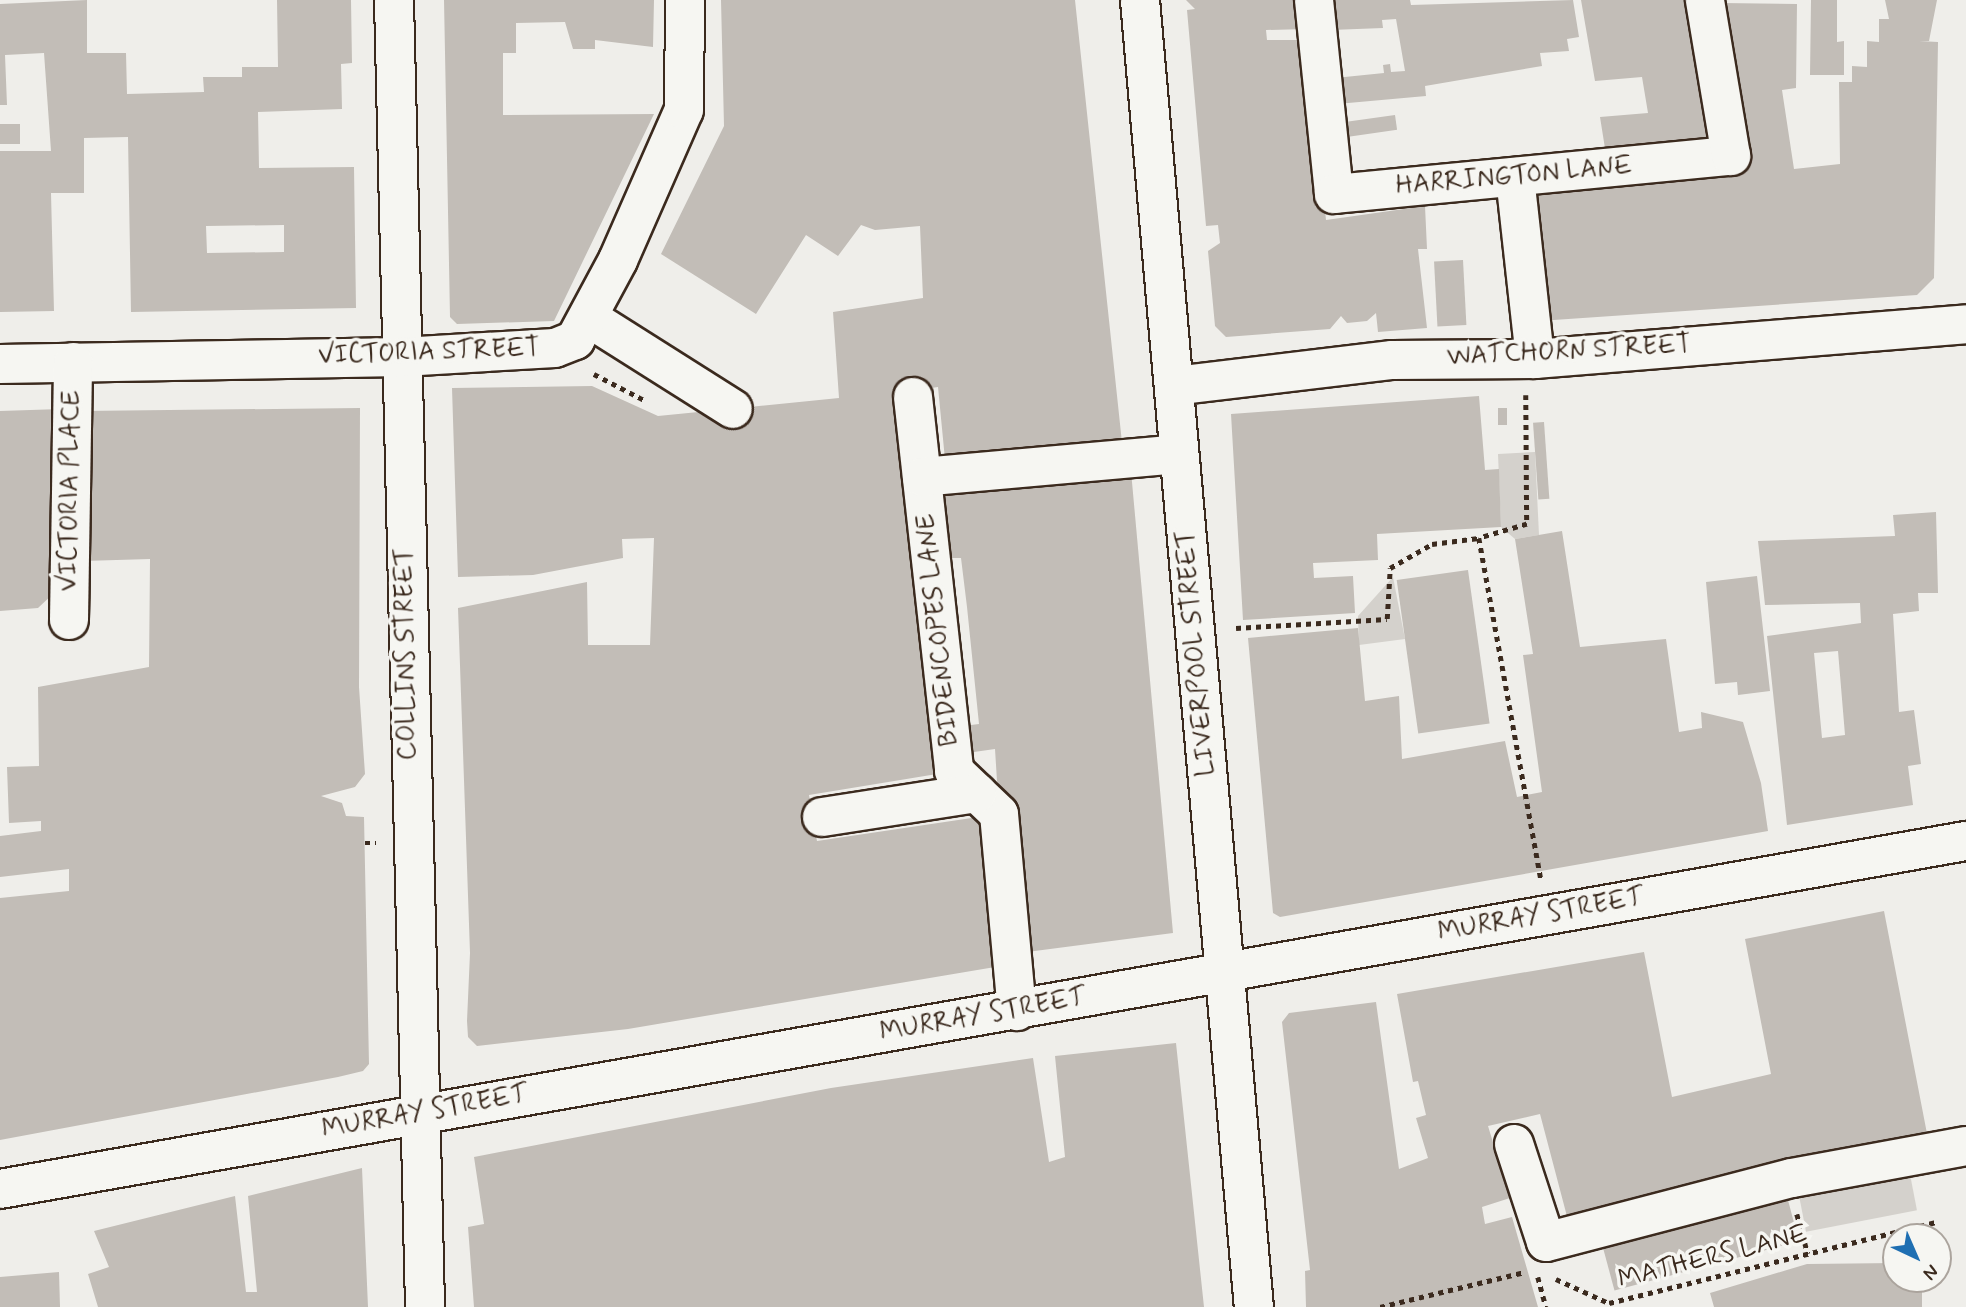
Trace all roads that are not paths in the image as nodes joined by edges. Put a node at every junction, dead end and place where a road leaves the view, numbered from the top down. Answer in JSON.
{"nodes":[{"id":1,"x":394,"y":0,"type":"edge"},
{"id":2,"x":685,"y":0,"type":"edge"},
{"id":3,"x":1140,"y":0,"type":"edge"},
{"id":4,"x":1314,"y":0,"type":"edge"},
{"id":5,"x":1705,"y":0,"type":"edge"},
{"id":6,"x":1515,"y":177,"type":"junction"},
{"id":7,"x":589,"y":318,"type":"junction"},
{"id":8,"x":1966,"y":324,"type":"edge"},
{"id":9,"x":402,"y":357,"type":"junction"},
{"id":10,"x":73,"y":362,"type":"junction"},
{"id":11,"x":0,"y":364,"type":"edge"},
{"id":12,"x":1530,"y":370,"type":"junction"},
{"id":13,"x":1174,"y":386,"type":"junction"},
{"id":14,"x":913,"y":397,"type":"dead end"},
{"id":15,"x":733,"y":409,"type":"dead end"},
{"id":16,"x":1180,"y":454,"type":"junction"},
{"id":17,"x":922,"y":477,"type":"junction"},
{"id":18,"x":69,"y":620,"type":"dead end"},
{"id":19,"x":977,"y":793,"type":"junction"},
{"id":20,"x":822,"y":817,"type":"dead end"},
{"id":21,"x":1966,"y":841,"type":"edge"},
{"id":22,"x":1225,"y":973,"type":"junction"},
{"id":23,"x":1017,"y":1011,"type":"junction"},
{"id":24,"x":420,"y":1114,"type":"junction"},
{"id":25,"x":1514,"y":1144,"type":"dead end"},
{"id":26,"x":1966,"y":1146,"type":"edge"},
{"id":27,"x":0,"y":1189,"type":"edge"},
{"id":28,"x":425,"y":1307,"type":"edge"},
{"id":29,"x":1254,"y":1307,"type":"edge"}],
"edges":[{"from":1,"to":9,"type":"main road","name":"COLLINS STREET"},
{"from":2,"to":7,"type":"main road","name":"VICTORIA STREET"},
{"from":3,"to":13,"type":"main road","name":"LIVERPOOL STREET"},
{"from":4,"to":6,"type":"main road","name":"HARRINGTON LANE"},
{"from":5,"to":6,"type":"main road","name":"HARRINGTON LANE"},
{"from":6,"to":12,"type":"main road"},
{"from":7,"to":9,"type":"main road","name":"VICTORIA STREET"},
{"from":7,"to":15,"type":"main road"},
{"from":8,"to":12,"type":"main road","name":"WATCHORN STREET"},
{"from":9,"to":10,"type":"main road","name":"VICTORIA STREET"},
{"from":9,"to":24,"type":"main road","name":"COLLINS STREET"},
{"from":10,"to":11,"type":"main road","name":"VICTORIA STREET"},
{"from":10,"to":18,"type":"main road","name":"VICTORIA PLACE"},
{"from":12,"to":13,"type":"main road","name":"WATCHORN STREET"},
{"from":13,"to":16,"type":"main road","name":"LIVERPOOL STREET"},
{"from":14,"to":17,"type":"main road","name":"BIDENCOPES LANE"},
{"from":16,"to":17,"type":"main road"},
{"from":16,"to":22,"type":"main road","name":"LIVERPOOL STREET"},
{"from":17,"to":19,"type":"main road","name":"BIDENCOPES LANE"},
{"from":19,"to":20,"type":"main road"},
{"from":19,"to":23,"type":"main road","name":"BIDENCOPES LANE"},
{"from":21,"to":22,"type":"main road","name":"MURRAY STREET"},
{"from":22,"to":23,"type":"main road","name":"MURRAY STREET"},
{"from":22,"to":29,"type":"main road","name":"LIVERPOOL STREET"},
{"from":23,"to":24,"type":"main road","name":"MURRAY STREET"},
{"from":24,"to":27,"type":"main road","name":"MURRAY STREET"},
{"from":24,"to":28,"type":"main road","name":"COLLINS STREET"},
{"from":25,"to":26,"type":"main road"}]}
